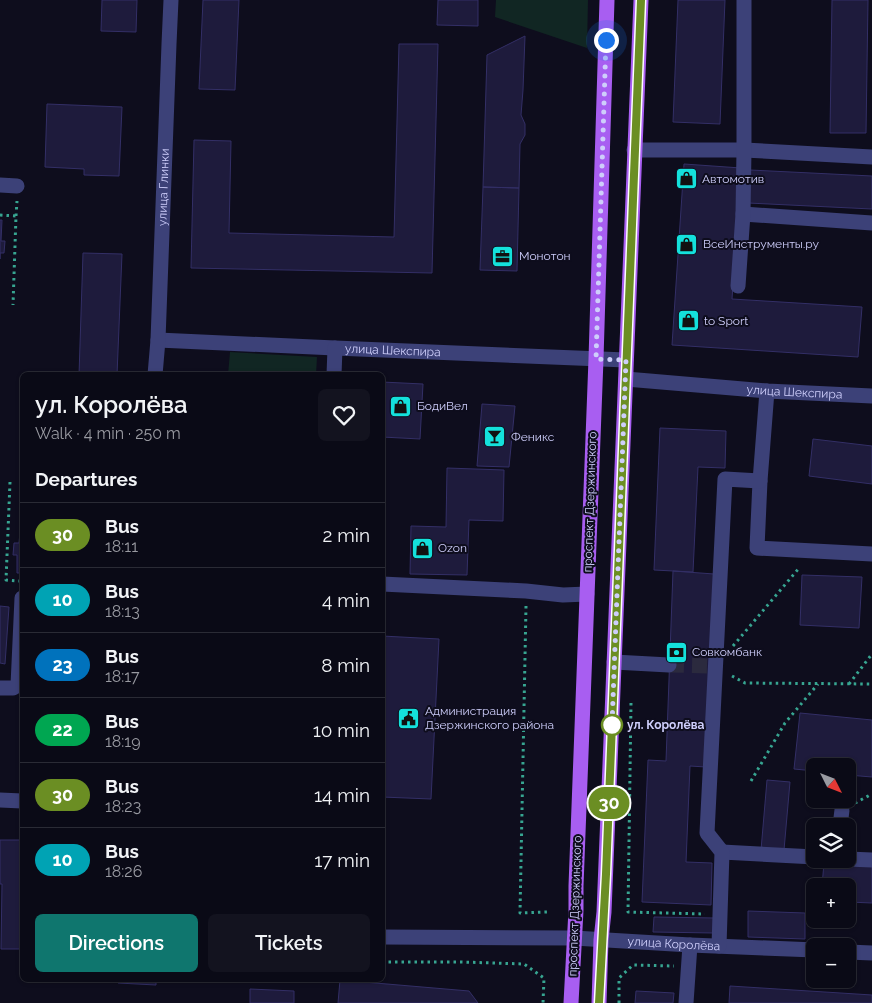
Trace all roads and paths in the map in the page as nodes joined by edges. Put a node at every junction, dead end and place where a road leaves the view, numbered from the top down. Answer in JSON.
{"nodes":[{"id":1,"x":171,"y":0,"type":"edge"},
{"id":2,"x":607,"y":0,"type":"edge"},
{"id":3,"x":641,"y":0,"type":"edge"},
{"id":4,"x":744,"y":0,"type":"edge"},
{"id":5,"x":634,"y":150,"type":"junction"},
{"id":6,"x":744,"y":150,"type":"junction"},
{"id":7,"x":872,"y":157,"type":"edge"},
{"id":8,"x":0,"y":185,"type":"edge"},
{"id":9,"x":17,"y":186,"type":"dead end"},
{"id":10,"x":16,"y":209,"type":"dead end"},
{"id":11,"x":743,"y":214,"type":"junction"},
{"id":12,"x":0,"y":215,"type":"edge"},
{"id":13,"x":16,"y":216,"type":"junction"},
{"id":14,"x":872,"y":223,"type":"edge"},
{"id":15,"x":738,"y":286,"type":"dead end"},
{"id":16,"x":12,"y":305,"type":"dead end"},
{"id":17,"x":158,"y":340,"type":"junction"},
{"id":18,"x":335,"y":348,"type":"junction"},
{"id":19,"x":596,"y":359,"type":"junction"},
{"id":20,"x":626,"y":360,"type":"junction"},
{"id":21,"x":155,"y":372,"type":"edge"},
{"id":22,"x":334,"y":372,"type":"edge"},
{"id":23,"x":626,"y":379,"type":"junction"},
{"id":24,"x":767,"y":391,"type":"junction"},
{"id":25,"x":872,"y":396,"type":"edge"},
{"id":26,"x":760,"y":480,"type":"junction"},
{"id":27,"x":10,"y":482,"type":"dead end"},
{"id":28,"x":813,"y":551,"type":"junction"},
{"id":29,"x":872,"y":554,"type":"edge"},
{"id":30,"x":20,"y":581,"type":"edge"},
{"id":31,"x":385,"y":584,"type":"edge"},
{"id":32,"x":526,"y":591,"type":"junction"},
{"id":33,"x":587,"y":594,"type":"junction"},
{"id":34,"x":20,"y":642,"type":"edge"},
{"id":35,"x":872,"y":654,"type":"edge"},
{"id":36,"x":614,"y":662,"type":"junction"},
{"id":37,"x":670,"y":665,"type":"tunnel mouth"},
{"id":38,"x":713,"y":666,"type":"junction"},
{"id":39,"x":818,"y":684,"type":"junction"},
{"id":40,"x":849,"y":684,"type":"junction"},
{"id":41,"x":872,"y":684,"type":"edge"},
{"id":42,"x":0,"y":688,"type":"edge"},
{"id":43,"x":751,"y":782,"type":"dead end"},
{"id":44,"x":0,"y":800,"type":"edge"},
{"id":45,"x":20,"y":801,"type":"edge"},
{"id":46,"x":842,"y":810,"type":"dead end"},
{"id":47,"x":841,"y":818,"type":"edge"},
{"id":48,"x":722,"y":852,"type":"junction"},
{"id":49,"x":806,"y":857,"type":"edge"},
{"id":50,"x":856,"y":859,"type":"edge"},
{"id":51,"x":872,"y":860,"type":"edge"},
{"id":52,"x":548,"y":912,"type":"dead end"},
{"id":53,"x":628,"y":912,"type":"dead end"},
{"id":54,"x":720,"y":914,"type":"junction"},
{"id":55,"x":385,"y":937,"type":"edge"},
{"id":56,"x":574,"y":938,"type":"junction"},
{"id":57,"x":601,"y":940,"type":"junction"},
{"id":58,"x":690,"y":945,"type":"junction"},
{"id":59,"x":719,"y":946,"type":"junction"},
{"id":60,"x":806,"y":950,"type":"edge"},
{"id":61,"x":856,"y":952,"type":"edge"},
{"id":62,"x":872,"y":953,"type":"edge"},
{"id":63,"x":385,"y":962,"type":"edge"},
{"id":64,"x":688,"y":967,"type":"junction"},
{"id":65,"x":543,"y":1003,"type":"edge"},
{"id":66,"x":571,"y":1003,"type":"edge"},
{"id":67,"x":599,"y":1003,"type":"edge"},
{"id":68,"x":619,"y":1003,"type":"edge"},
{"id":69,"x":686,"y":1003,"type":"edge"}],
"edges":[{"from":1,"to":17,"type":"street","name":"улица Глинки"},
{"from":2,"to":19,"type":"main road","name":"проспект Дзержинского"},
{"from":3,"to":5,"type":"main road"},
{"from":4,"to":6,"type":"street"},
{"from":5,"to":6,"type":"street"},
{"from":5,"to":20,"type":"main road"},
{"from":6,"to":7,"type":"street"},
{"from":6,"to":11,"type":"street"},
{"from":8,"to":9,"type":"street"},
{"from":10,"to":13,"type":"path"},
{"from":11,"to":14,"type":"street"},
{"from":11,"to":15,"type":"street"},
{"from":12,"to":13,"type":"path"},
{"from":13,"to":16,"type":"path"},
{"from":17,"to":18,"type":"street","name":"улица Шекспира"},
{"from":17,"to":21,"type":"street","name":"улица Глинки"},
{"from":18,"to":19,"type":"street","name":"улица Шекспира"},
{"from":18,"to":22,"type":"street"},
{"from":19,"to":20,"type":"street","name":"улица Шекспира"},
{"from":19,"to":33,"type":"main road","name":"проспект Дзержинского"},
{"from":20,"to":23,"type":"main road"},
{"from":23,"to":24,"type":"street","name":"улица Шекспира"},
{"from":23,"to":36,"type":"main road"},
{"from":24,"to":25,"type":"street","name":"улица Шекспира"},
{"from":24,"to":26,"type":"street"},
{"from":26,"to":28,"type":"street"},
{"from":26,"to":38,"type":"street"},
{"from":27,"to":30,"type":"path"},
{"from":28,"to":29,"type":"street"},
{"from":28,"to":38,"type":"path"},
{"from":31,"to":32,"type":"street"},
{"from":32,"to":33,"type":"street"},
{"from":32,"to":52,"type":"path"},
{"from":33,"to":56,"type":"main road","name":"проспект Дзержинского"},
{"from":34,"to":42,"type":"street"},
{"from":35,"to":40,"type":"path"},
{"from":36,"to":37,"type":"street"},
{"from":36,"to":57,"type":"main road"},
{"from":38,"to":39,"type":"path"},
{"from":38,"to":48,"type":"street"},
{"from":39,"to":40,"type":"path"},
{"from":39,"to":43,"type":"path"},
{"from":40,"to":41,"type":"path"},
{"from":44,"to":45,"type":"street"},
{"from":46,"to":47,"type":"street"},
{"from":48,"to":49,"type":"street"},
{"from":48,"to":54,"type":"street"},
{"from":50,"to":51,"type":"street"},
{"from":53,"to":54,"type":"path"},
{"from":54,"to":59,"type":"street"},
{"from":55,"to":56,"type":"street","name":"улица Королёва"},
{"from":56,"to":57,"type":"street","name":"улица Королёва"},
{"from":56,"to":66,"type":"main road","name":"проспект Дзержинского"},
{"from":57,"to":58,"type":"street","name":"улица Королёва"},
{"from":57,"to":67,"type":"main road"},
{"from":58,"to":59,"type":"street","name":"улица Королёва"},
{"from":58,"to":64,"type":"street"},
{"from":59,"to":60,"type":"street","name":"улица Королёва"},
{"from":61,"to":62,"type":"street"},
{"from":63,"to":65,"type":"path"},
{"from":64,"to":68,"type":"path"},
{"from":64,"to":69,"type":"street"}]}
